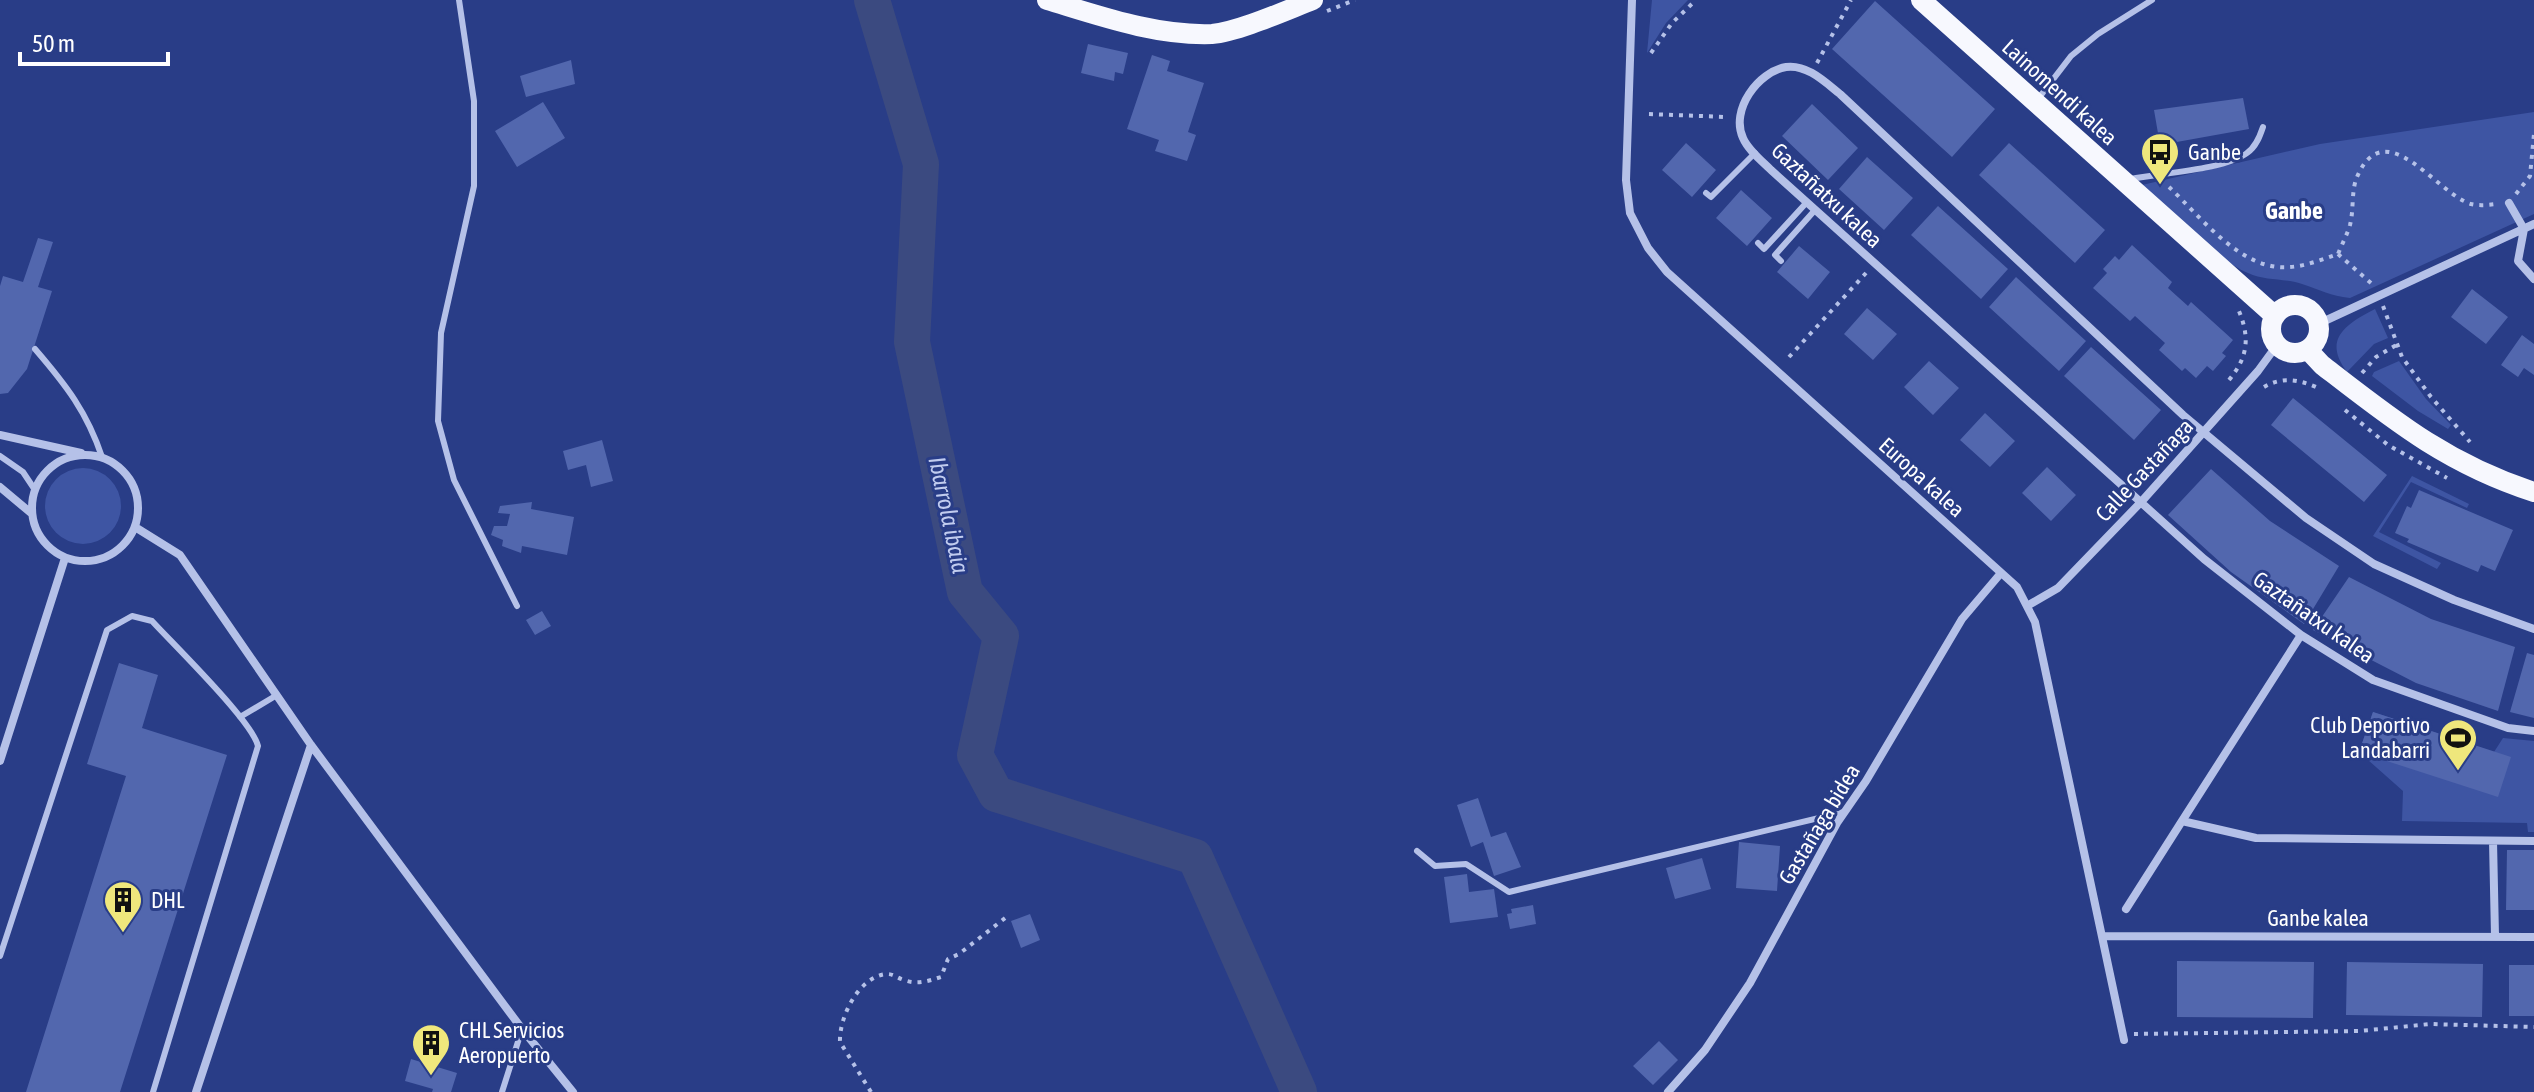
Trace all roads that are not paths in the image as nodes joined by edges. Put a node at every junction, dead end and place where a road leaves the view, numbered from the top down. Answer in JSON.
{"nodes":[{"id":1,"x":459,"y":0,"type":"edge"},
{"id":2,"x":1047,"y":0,"type":"edge"},
{"id":3,"x":1313,"y":0,"type":"edge"},
{"id":4,"x":1632,"y":0,"type":"edge"},
{"id":5,"x":1921,"y":0,"type":"edge"},
{"id":6,"x":2152,"y":0,"type":"edge"},
{"id":7,"x":2036,"y":102,"type":"junction"},
{"id":8,"x":2263,"y":127,"type":"dead end"},
{"id":9,"x":1755,"y":153,"type":"junction"},
{"id":10,"x":2123,"y":181,"type":"junction"},
{"id":11,"x":1706,"y":193,"type":"dead end"},
{"id":12,"x":1807,"y":202,"type":"junction"},
{"id":13,"x":2509,"y":203,"type":"road end"},
{"id":14,"x":1815,"y":210,"type":"junction"},
{"id":15,"x":2534,"y":224,"type":"edge"},
{"id":16,"x":2524,"y":229,"type":"junction"},
{"id":17,"x":1758,"y":243,"type":"dead end"},
{"id":18,"x":1781,"y":261,"type":"dead end"},
{"id":19,"x":2534,"y":279,"type":"edge"},
{"id":20,"x":2275,"y":316,"type":"junction"},
{"id":21,"x":2318,"y":324,"type":"junction"},
{"id":22,"x":2277,"y":345,"type":"junction"},
{"id":23,"x":35,"y":349,"type":"dead end"},
{"id":24,"x":2308,"y":350,"type":"junction"},
{"id":25,"x":2204,"y":433,"type":"junction"},
{"id":26,"x":0,"y":435,"type":"edge"},
{"id":27,"x":85,"y":454,"type":"junction"},
{"id":28,"x":0,"y":456,"type":"edge"},
{"id":29,"x":102,"y":457,"type":"junction"},
{"id":30,"x":0,"y":487,"type":"edge"},
{"id":31,"x":35,"y":490,"type":"junction"},
{"id":32,"x":2534,"y":492,"type":"edge"},
{"id":33,"x":2142,"y":501,"type":"junction"},
{"id":34,"x":31,"y":513,"type":"junction"},
{"id":35,"x":135,"y":527,"type":"junction"},
{"id":36,"x":65,"y":558,"type":"junction"},
{"id":37,"x":2001,"y":573,"type":"junction"},
{"id":38,"x":517,"y":606,"type":"dead end"},
{"id":39,"x":2027,"y":606,"type":"junction"},
{"id":40,"x":2534,"y":629,"type":"edge"},
{"id":41,"x":2301,"y":635,"type":"junction"},
{"id":42,"x":277,"y":695,"type":"junction"},
{"id":43,"x":240,"y":717,"type":"junction"},
{"id":44,"x":2534,"y":731,"type":"edge"},
{"id":45,"x":311,"y":745,"type":"junction"},
{"id":46,"x":0,"y":761,"type":"edge"},
{"id":47,"x":1844,"y":812,"type":"junction"},
{"id":48,"x":2182,"y":821,"type":"junction"},
{"id":49,"x":2493,"y":841,"type":"junction"},
{"id":50,"x":2534,"y":841,"type":"edge"},
{"id":51,"x":1417,"y":851,"type":"dead end"},
{"id":52,"x":2126,"y":909,"type":"dead end"},
{"id":53,"x":2102,"y":936,"type":"junction"},
{"id":54,"x":2495,"y":936,"type":"junction"},
{"id":55,"x":2534,"y":937,"type":"edge"},
{"id":56,"x":0,"y":956,"type":"edge"},
{"id":57,"x":522,"y":1029,"type":"junction"},
{"id":58,"x":2124,"y":1037,"type":"road end"},
{"id":59,"x":153,"y":1092,"type":"edge"},
{"id":60,"x":196,"y":1092,"type":"edge"},
{"id":61,"x":502,"y":1092,"type":"edge"},
{"id":62,"x":573,"y":1092,"type":"edge"},
{"id":63,"x":1668,"y":1092,"type":"edge"}],
"edges":[{"from":1,"to":38,"type":"lane"},
{"from":2,"to":3,"type":"main road"},
{"from":4,"to":37,"type":"street","name":"Europa kalea"},
{"from":5,"to":7,"type":"main road","name":"Lainomendi kalea"},
{"from":6,"to":7,"type":"lane"},
{"from":7,"to":10,"type":"main road","name":"Lainomendi kalea"},
{"from":8,"to":10,"type":"lane"},
{"from":9,"to":11,"type":"lane"},
{"from":9,"to":12,"type":"street","name":"Gaztañatxu kalea"},
{"from":9,"to":25,"type":"street","name":"Gaztañatxu kalea"},
{"from":10,"to":20,"type":"main road","name":"Lainomendi kalea"},
{"from":12,"to":14,"type":"street","name":"Gaztañatxu kalea"},
{"from":12,"to":17,"type":"lane"},
{"from":13,"to":16,"type":"street"},
{"from":14,"to":18,"type":"lane"},
{"from":14,"to":33,"type":"street","name":"Gaztañatxu kalea"},
{"from":15,"to":16,"type":"street"},
{"from":16,"to":19,"type":"street"},
{"from":16,"to":21,"type":"street"},
{"from":20,"to":21,"type":"main road"},
{"from":20,"to":22,"type":"main road"},
{"from":21,"to":24,"type":"main road"},
{"from":22,"to":24,"type":"main road"},
{"from":22,"to":25,"type":"street","name":"Calle Gastañaga"},
{"from":23,"to":29,"type":"lane"},
{"from":24,"to":32,"type":"main road"},
{"from":25,"to":33,"type":"street","name":"Calle Gastañaga"},
{"from":25,"to":40,"type":"street"},
{"from":26,"to":27,"type":"street"},
{"from":27,"to":29,"type":"street"},
{"from":27,"to":31,"type":"street"},
{"from":28,"to":31,"type":"lane"},
{"from":29,"to":35,"type":"street"},
{"from":30,"to":34,"type":"street"},
{"from":31,"to":34,"type":"street"},
{"from":33,"to":39,"type":"street","name":"Calle Gastañaga"},
{"from":33,"to":41,"type":"street","name":"Gaztañatxu kalea"},
{"from":34,"to":36,"type":"street"},
{"from":35,"to":36,"type":"street"},
{"from":35,"to":42,"type":"street"},
{"from":36,"to":46,"type":"street"},
{"from":37,"to":39,"type":"street","name":"Europa kalea"},
{"from":37,"to":47,"type":"street","name":"Gastañaga bidea"},
{"from":39,"to":53,"type":"street","name":"Europa kalea"},
{"from":41,"to":44,"type":"street","name":"Gaztañatxu kalea"},
{"from":41,"to":48,"type":"street"},
{"from":42,"to":43,"type":"lane"},
{"from":42,"to":45,"type":"street"},
{"from":43,"to":56,"type":"lane"},
{"from":43,"to":59,"type":"lane"},
{"from":45,"to":57,"type":"street"},
{"from":45,"to":60,"type":"street"},
{"from":47,"to":51,"type":"lane"},
{"from":47,"to":63,"type":"street","name":"Gastañaga bidea"},
{"from":48,"to":49,"type":"street"},
{"from":48,"to":52,"type":"street"},
{"from":49,"to":50,"type":"street"},
{"from":49,"to":54,"type":"street"},
{"from":53,"to":54,"type":"street","name":"Ganbe kalea"},
{"from":53,"to":58,"type":"street","name":"Europa kalea"},
{"from":54,"to":55,"type":"street","name":"Ganbe kalea"},
{"from":57,"to":61,"type":"lane"},
{"from":57,"to":62,"type":"street"}]}
